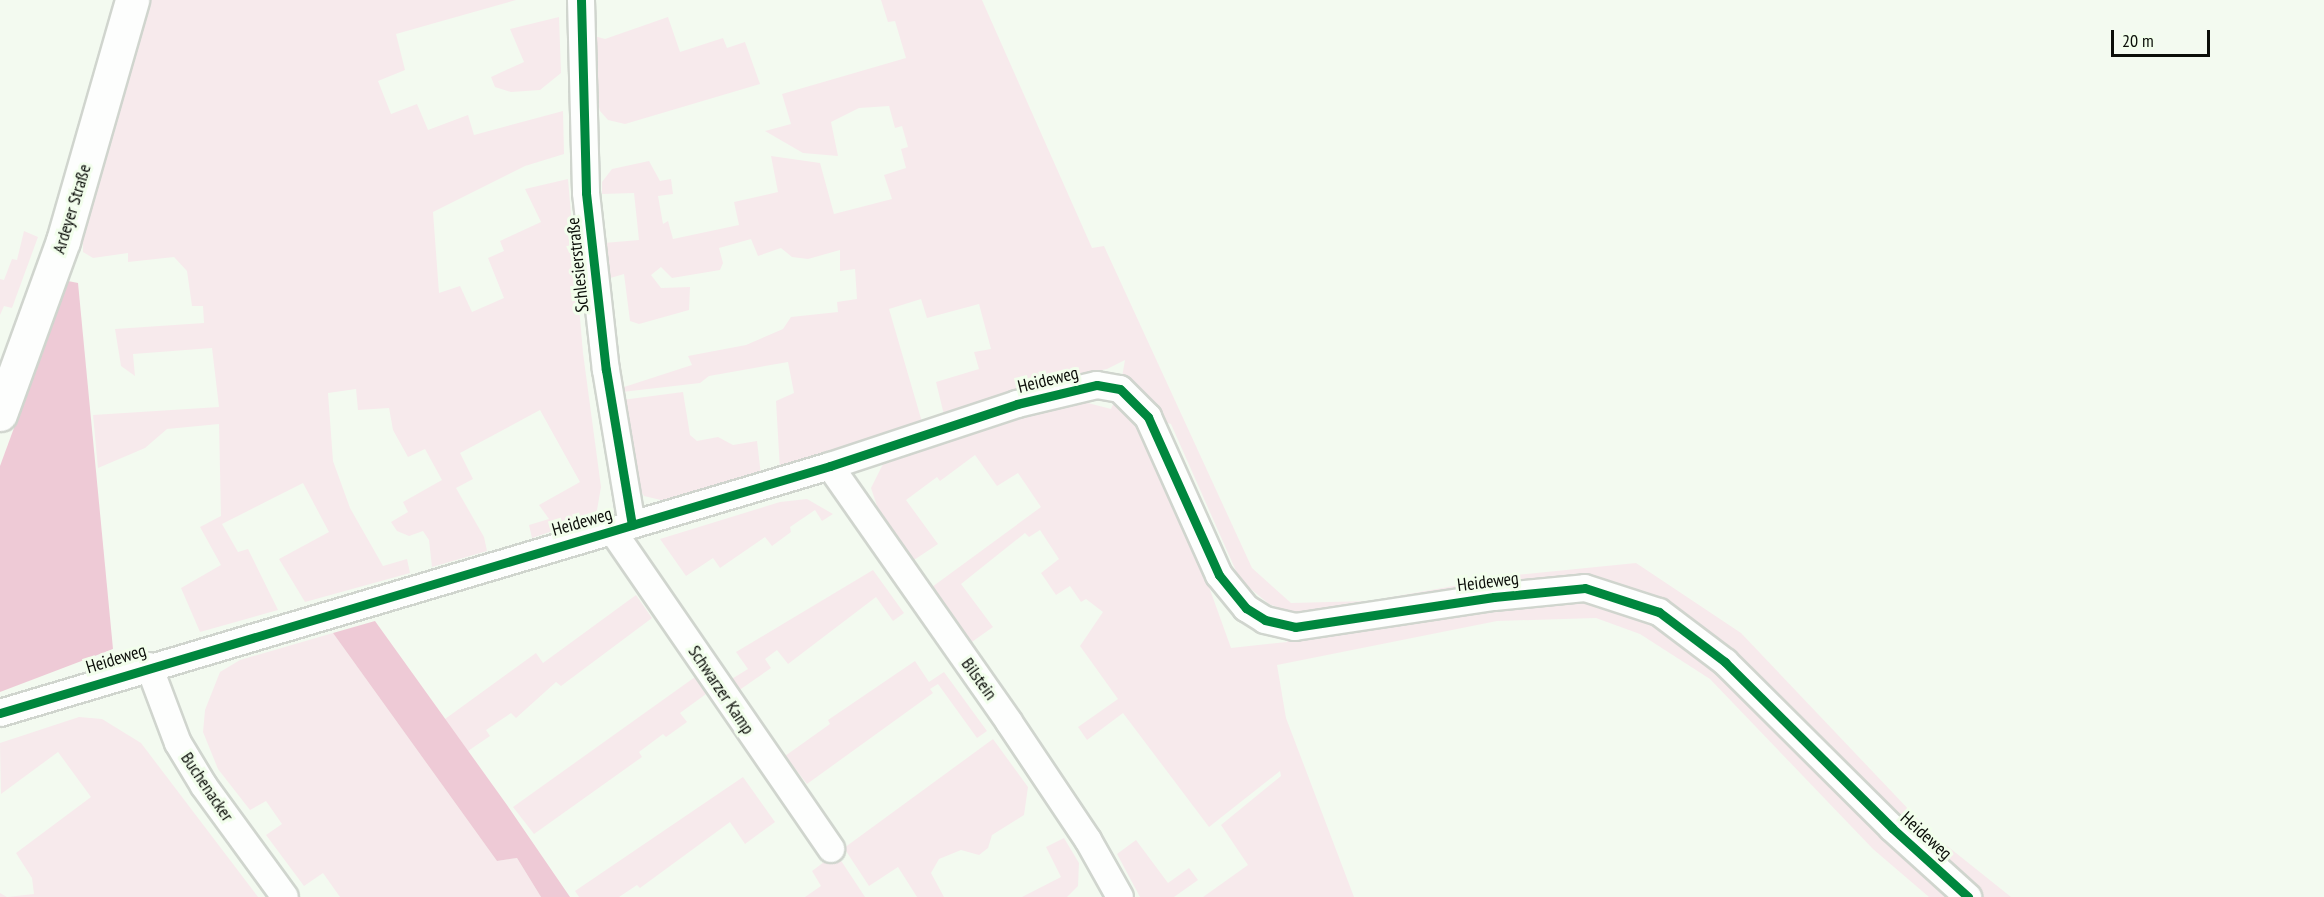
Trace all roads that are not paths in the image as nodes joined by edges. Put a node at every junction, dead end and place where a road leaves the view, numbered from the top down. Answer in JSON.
{"nodes":[{"id":1,"x":132,"y":0,"type":"edge"},
{"id":2,"x":581,"y":0,"type":"edge"},
{"id":3,"x":0,"y":414,"type":"edge"},
{"id":4,"x":830,"y":466,"type":"junction"},
{"id":5,"x":622,"y":527,"type":"junction"},
{"id":6,"x":149,"y":666,"type":"junction"},
{"id":7,"x":0,"y":712,"type":"edge"},
{"id":8,"x":831,"y":849,"type":"dead end"},
{"id":9,"x":1114,"y":895,"type":"edge"},
{"id":10,"x":285,"y":897,"type":"edge"},
{"id":11,"x":1968,"y":897,"type":"edge"}],
"edges":[{"from":1,"to":3,"type":"main road","name":"Ardeyer Straße"},
{"from":2,"to":5,"type":"street","name":"Schlesierstraße"},
{"from":4,"to":5,"type":"street","name":"Heideweg"},
{"from":4,"to":9,"type":"street","name":"Bilstein"},
{"from":4,"to":11,"type":"street","name":"Heideweg"},
{"from":5,"to":6,"type":"street","name":"Heideweg"},
{"from":5,"to":8,"type":"street","name":"Schwarzer Kamp"},
{"from":6,"to":7,"type":"street","name":"Heideweg"},
{"from":6,"to":10,"type":"street","name":"Buchenacker"}]}
